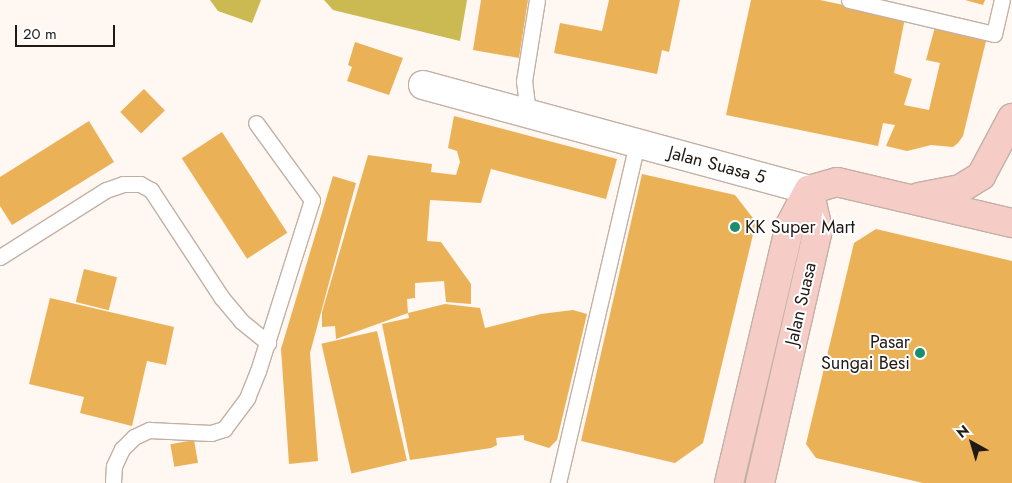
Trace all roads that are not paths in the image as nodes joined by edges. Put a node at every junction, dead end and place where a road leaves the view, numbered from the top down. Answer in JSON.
{"nodes":[{"id":1,"x":536,"y":0,"type":"edge"},
{"id":2,"x":849,"y":0,"type":"edge"},
{"id":3,"x":1002,"y":0,"type":"edge"},
{"id":4,"x":422,"y":85,"type":"dead end"},
{"id":5,"x":528,"y":113,"type":"junction"},
{"id":6,"x":1012,"y":118,"type":"edge"},
{"id":7,"x":256,"y":123,"type":"dead end"},
{"id":8,"x":637,"y":144,"type":"junction"},
{"id":9,"x":809,"y":190,"type":"junction"},
{"id":10,"x":912,"y":198,"type":"junction"},
{"id":11,"x":1012,"y":223,"type":"edge"},
{"id":12,"x":0,"y":257,"type":"edge"},
{"id":13,"x":268,"y":343,"type":"junction"},
{"id":14,"x":113,"y":483,"type":"edge"},
{"id":15,"x":558,"y":483,"type":"edge"},
{"id":16,"x":728,"y":483,"type":"edge"},
{"id":17,"x":760,"y":483,"type":"edge"}],
"edges":[{"from":1,"to":5,"type":"lane"},
{"from":2,"to":3,"type":"lane"},
{"from":4,"to":5,"type":"street","name":"Jalan Suasa 5"},
{"from":5,"to":8,"type":"street","name":"Jalan Suasa 5"},
{"from":6,"to":10,"type":"street"},
{"from":7,"to":13,"type":"lane"},
{"from":8,"to":9,"type":"street","name":"Jalan Suasa 5"},
{"from":8,"to":15,"type":"lane"},
{"from":9,"to":10,"type":"street"},
{"from":9,"to":16,"type":"street","name":"Jalan Suasa"},
{"from":9,"to":17,"type":"street","name":"Jalan Suasa"},
{"from":10,"to":11,"type":"street"},
{"from":12,"to":13,"type":"lane"},
{"from":13,"to":14,"type":"lane"}]}
